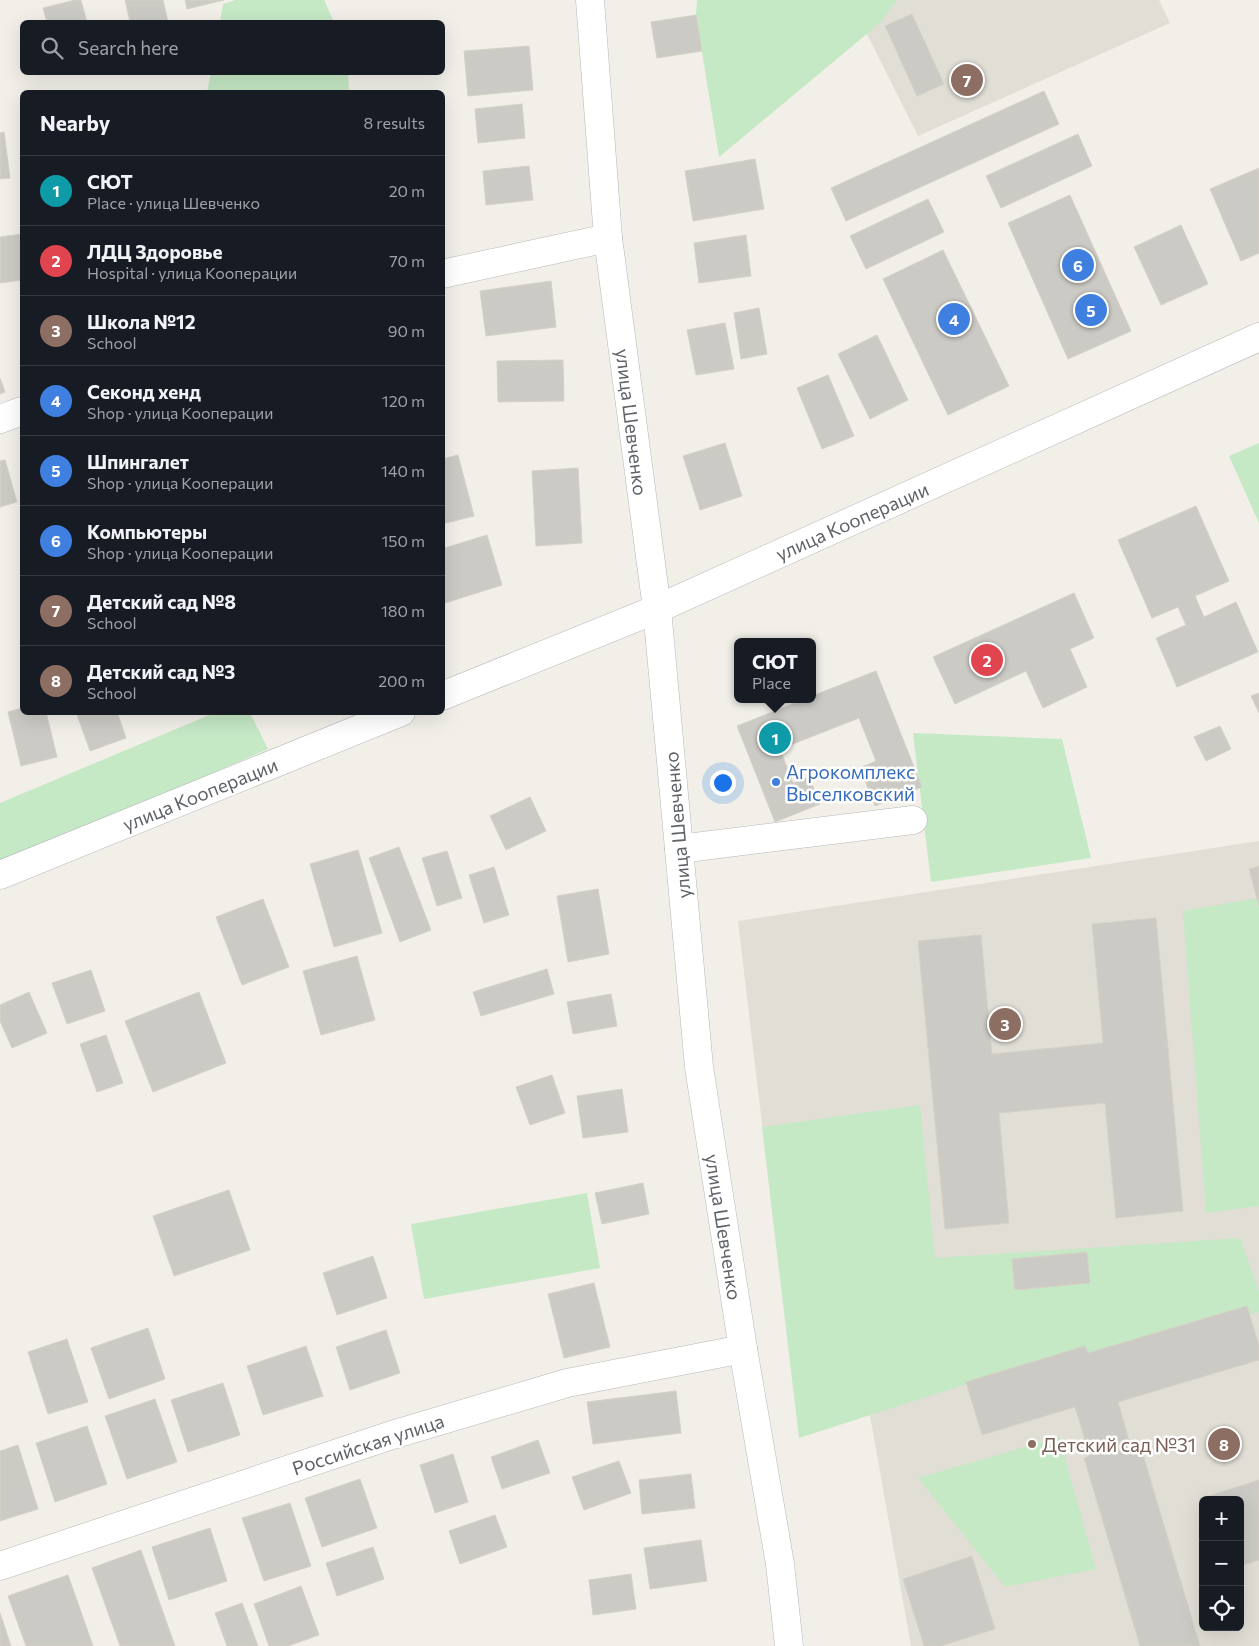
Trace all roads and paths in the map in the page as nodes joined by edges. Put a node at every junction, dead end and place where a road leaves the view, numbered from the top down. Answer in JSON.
{"nodes":[{"id":1,"x":590,"y":0,"type":"edge"},
{"id":2,"x":608,"y":238,"type":"junction"},
{"id":3,"x":445,"y":273,"type":"edge"},
{"id":4,"x":1259,"y":337,"type":"edge"},
{"id":5,"x":20,"y":412,"type":"edge"},
{"id":6,"x":0,"y":419,"type":"edge"},
{"id":7,"x":657,"y":609,"type":"junction"},
{"id":8,"x":445,"y":695,"type":"edge"},
{"id":9,"x":394,"y":715,"type":"edge"},
{"id":10,"x":913,"y":820,"type":"dead end"},
{"id":11,"x":679,"y":849,"type":"junction"},
{"id":12,"x":0,"y":875,"type":"edge"},
{"id":13,"x":743,"y":1349,"type":"junction"},
{"id":14,"x":0,"y":1566,"type":"edge"},
{"id":15,"x":789,"y":1646,"type":"edge"}],
"edges":[{"from":1,"to":2,"type":"street","name":"улица Шевченко"},
{"from":2,"to":3,"type":"street"},
{"from":2,"to":7,"type":"street","name":"улица Шевченко"},
{"from":4,"to":7,"type":"street","name":"улица Кооперации"},
{"from":5,"to":6,"type":"street"},
{"from":7,"to":8,"type":"street","name":"улица Кооперации"},
{"from":7,"to":11,"type":"street","name":"улица Шевченко"},
{"from":9,"to":12,"type":"street","name":"улица Кооперации"},
{"from":10,"to":11,"type":"street"},
{"from":11,"to":13,"type":"street","name":"улица Шевченко"},
{"from":13,"to":14,"type":"street","name":"Российская улица"},
{"from":13,"to":15,"type":"street","name":"улица Шевченко"}]}
